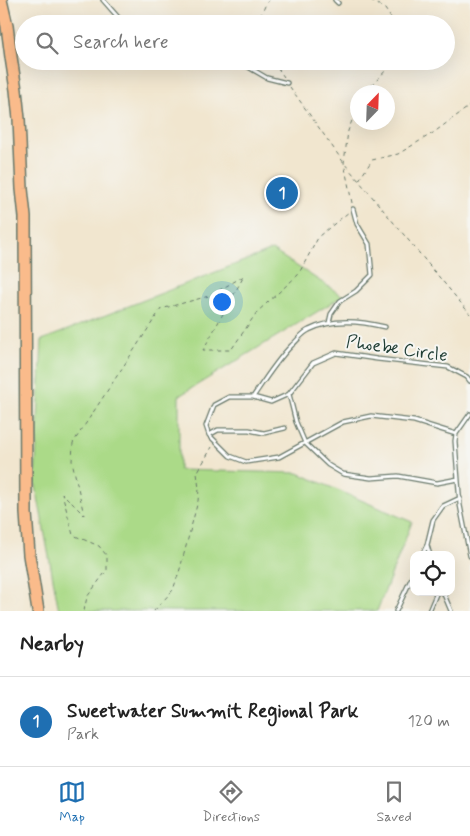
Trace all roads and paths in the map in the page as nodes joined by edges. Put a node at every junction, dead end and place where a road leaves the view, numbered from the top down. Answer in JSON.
{"nodes":[{"id":1,"x":1,"y":0,"type":"edge"},
{"id":2,"x":103,"y":0,"type":"edge"},
{"id":3,"x":270,"y":0,"type":"edge"},
{"id":4,"x":371,"y":0,"type":"edge"},
{"id":5,"x":116,"y":15,"type":"edge"},
{"id":6,"x":261,"y":15,"type":"edge"},
{"id":7,"x":390,"y":15,"type":"edge"},
{"id":8,"x":253,"y":70,"type":"edge"},
{"id":9,"x":279,"y":70,"type":"edge"},
{"id":10,"x":386,"y":70,"type":"edge"},
{"id":11,"x":287,"y":82,"type":"junction"},
{"id":12,"x":372,"y":85,"type":"edge"},
{"id":13,"x":470,"y":104,"type":"edge"},
{"id":14,"x":350,"y":126,"type":"edge"},
{"id":15,"x":344,"y":163,"type":"junction"},
{"id":16,"x":359,"y":180,"type":"junction"},
{"id":17,"x":353,"y":209,"type":"junction"},
{"id":18,"x":470,"y":314,"type":"edge"},
{"id":19,"x":329,"y":323,"type":"junction"},
{"id":20,"x":385,"y":327,"type":"dead end"},
{"id":21,"x":470,"y":381,"type":"edge"},
{"id":22,"x":289,"y":394,"type":"junction"},
{"id":23,"x":253,"y":397,"type":"junction"},
{"id":24,"x":470,"y":414,"type":"edge"},
{"id":25,"x":285,"y":428,"type":"dead end"},
{"id":26,"x":456,"y":434,"type":"junction"},
{"id":27,"x":209,"y":435,"type":"junction"},
{"id":28,"x":215,"y":442,"type":"junction"},
{"id":29,"x":305,"y":443,"type":"junction"},
{"id":30,"x":458,"y":479,"type":"junction"},
{"id":31,"x":460,"y":498,"type":"junction"},
{"id":32,"x":427,"y":545,"type":"junction"},
{"id":33,"x":424,"y":551,"type":"edge"},
{"id":34,"x":429,"y":551,"type":"edge"},
{"id":35,"x":470,"y":556,"type":"edge"},
{"id":36,"x":410,"y":581,"type":"edge"},
{"id":37,"x":435,"y":596,"type":"edge"},
{"id":38,"x":445,"y":596,"type":"edge"},
{"id":39,"x":38,"y":611,"type":"edge"},
{"id":40,"x":84,"y":611,"type":"edge"},
{"id":41,"x":154,"y":611,"type":"edge"},
{"id":42,"x":396,"y":611,"type":"edge"},
{"id":43,"x":429,"y":611,"type":"edge"},
{"id":44,"x":451,"y":611,"type":"edge"}],
"edges":[{"from":1,"to":39,"type":"highway"},
{"from":2,"to":5,"type":"lane"},
{"from":3,"to":6,"type":"path"},
{"from":4,"to":7,"type":"path"},
{"from":8,"to":11,"type":"lane"},
{"from":9,"to":11,"type":"path"},
{"from":10,"to":12,"type":"path"},
{"from":11,"to":15,"type":"path"},
{"from":13,"to":16,"type":"path"},
{"from":14,"to":15,"type":"path"},
{"from":15,"to":16,"type":"path"},
{"from":15,"to":17,"type":"path"},
{"from":16,"to":18,"type":"path"},
{"from":17,"to":19,"type":"lane"},
{"from":17,"to":40,"type":"path"},
{"from":19,"to":20,"type":"lane"},
{"from":19,"to":23,"type":"lane"},
{"from":21,"to":22,"type":"lane","name":"Phoebe Circle"},
{"from":22,"to":23,"type":"lane"},
{"from":22,"to":29,"type":"lane"},
{"from":23,"to":27,"type":"lane"},
{"from":24,"to":26,"type":"lane"},
{"from":25,"to":27,"type":"lane"},
{"from":26,"to":29,"type":"lane"},
{"from":26,"to":30,"type":"lane"},
{"from":27,"to":28,"type":"lane"},
{"from":28,"to":29,"type":"lane"},
{"from":28,"to":41,"type":"path"},
{"from":29,"to":30,"type":"lane"},
{"from":30,"to":31,"type":"lane"},
{"from":31,"to":32,"type":"lane"},
{"from":31,"to":35,"type":"lane"},
{"from":32,"to":33,"type":"lane"},
{"from":32,"to":34,"type":"lane"},
{"from":36,"to":42,"type":"lane"},
{"from":37,"to":43,"type":"lane"},
{"from":38,"to":44,"type":"lane"}]}
